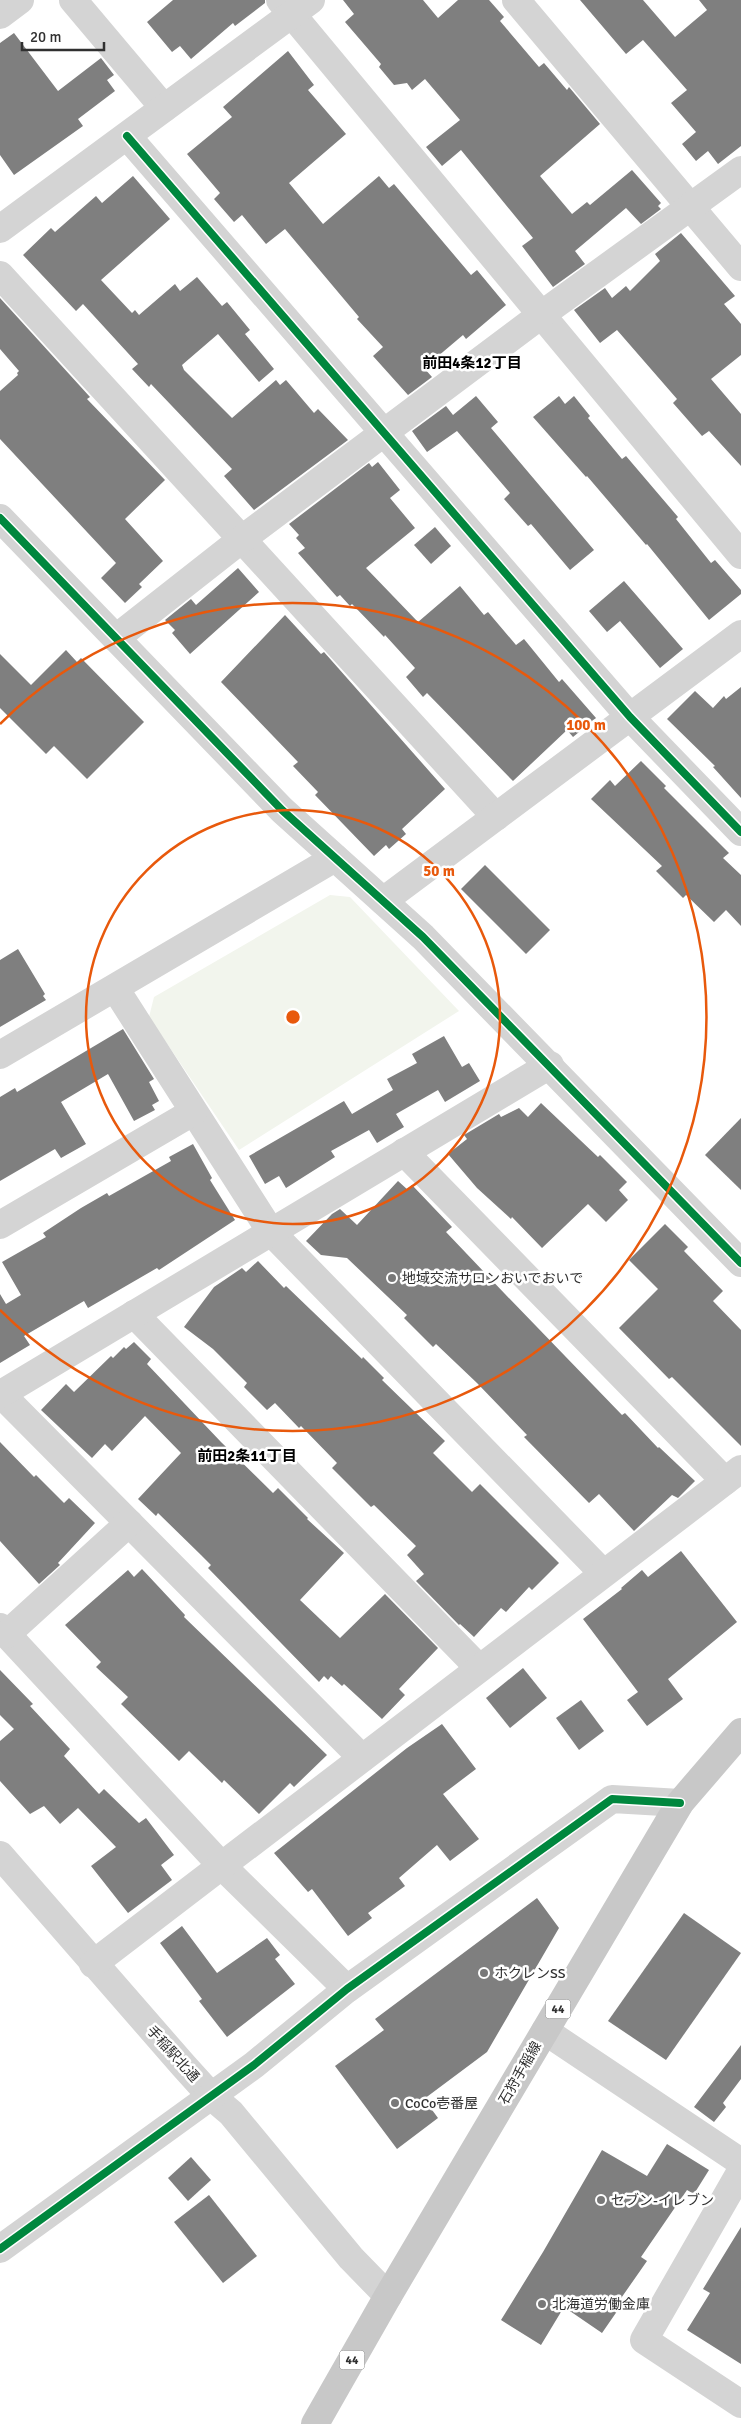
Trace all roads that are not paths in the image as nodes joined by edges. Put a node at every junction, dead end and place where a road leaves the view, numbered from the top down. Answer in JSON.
{"nodes":[{"id":1,"x":20,"y":0,"type":"edge"},
{"id":2,"x":73,"y":0,"type":"edge"},
{"id":3,"x":516,"y":0,"type":"edge"},
{"id":4,"x":294,"y":5,"type":"edge"},
{"id":5,"x":0,"y":15,"type":"edge"},
{"id":6,"x":164,"y":108,"type":"junction"},
{"id":7,"x":127,"y":136,"type":"junction"},
{"id":8,"x":741,"y":170,"type":"edge"},
{"id":9,"x":691,"y":208,"type":"junction"},
{"id":10,"x":0,"y":229,"type":"edge"},
{"id":11,"x":741,"y":267,"type":"edge"},
{"id":12,"x":0,"y":275,"type":"edge"},
{"id":13,"x":542,"y":315,"type":"junction"},
{"id":14,"x":384,"y":433,"type":"junction"},
{"id":15,"x":0,"y":518,"type":"edge"},
{"id":16,"x":242,"y":539,"type":"junction"},
{"id":17,"x":741,"y":555,"type":"edge"},
{"id":18,"x":741,"y":634,"type":"edge"},
{"id":19,"x":116,"y":638,"type":"junction"},
{"id":20,"x":630,"y":717,"type":"junction"},
{"id":21,"x":496,"y":817,"type":"junction"},
{"id":22,"x":741,"y":832,"type":"edge"},
{"id":23,"x":335,"y":858,"type":"junction"},
{"id":24,"x":383,"y":901,"type":"junction"},
{"id":25,"x":115,"y":988,"type":"junction"},
{"id":26,"x":0,"y":1055,"type":"edge"},
{"id":27,"x":550,"y":1065,"type":"junction"},
{"id":28,"x":192,"y":1112,"type":"junction"},
{"id":29,"x":404,"y":1152,"type":"junction"},
{"id":30,"x":0,"y":1225,"type":"edge"},
{"id":31,"x":271,"y":1232,"type":"junction"},
{"id":32,"x":741,"y":1263,"type":"edge"},
{"id":33,"x":134,"y":1314,"type":"junction"},
{"id":34,"x":1,"y":1393,"type":"edge"},
{"id":35,"x":733,"y":1475,"type":"edge"},
{"id":36,"x":129,"y":1523,"type":"junction"},
{"id":37,"x":603,"y":1573,"type":"junction"},
{"id":38,"x":4,"y":1631,"type":"edge"},
{"id":39,"x":479,"y":1668,"type":"junction"},
{"id":40,"x":741,"y":1732,"type":"edge"},
{"id":41,"x":362,"y":1758,"type":"junction"},
{"id":42,"x":680,"y":1803,"type":"junction"},
{"id":43,"x":0,"y":1856,"type":"edge"},
{"id":44,"x":221,"y":1865,"type":"junction"},
{"id":45,"x":93,"y":1964,"type":"junction"},
{"id":46,"x":347,"y":1989,"type":"junction"},
{"id":47,"x":544,"y":2032,"type":"junction"},
{"id":48,"x":211,"y":2096,"type":"junction"},
{"id":49,"x":741,"y":2162,"type":"edge"},
{"id":50,"x":741,"y":2171,"type":"edge"},
{"id":51,"x":0,"y":2249,"type":"edge"},
{"id":52,"x":388,"y":2296,"type":"junction"},
{"id":53,"x":741,"y":2404,"type":"edge"},
{"id":54,"x":315,"y":2424,"type":"edge"}],
"edges":[{"from":1,"to":5,"type":"street"},
{"from":2,"to":6,"type":"street"},
{"from":3,"to":9,"type":"street"},
{"from":4,"to":6,"type":"street"},
{"from":4,"to":13,"type":"street"},
{"from":6,"to":7,"type":"street"},
{"from":7,"to":10,"type":"street"},
{"from":7,"to":14,"type":"street"},
{"from":8,"to":9,"type":"street"},
{"from":9,"to":11,"type":"street"},
{"from":9,"to":13,"type":"street"},
{"from":12,"to":16,"type":"street"},
{"from":13,"to":14,"type":"street"},
{"from":13,"to":17,"type":"street"},
{"from":14,"to":16,"type":"street"},
{"from":14,"to":20,"type":"street"},
{"from":15,"to":19,"type":"street"},
{"from":16,"to":19,"type":"street"},
{"from":16,"to":21,"type":"street"},
{"from":18,"to":20,"type":"street"},
{"from":19,"to":23,"type":"street"},
{"from":20,"to":21,"type":"street"},
{"from":20,"to":22,"type":"street"},
{"from":21,"to":24,"type":"street"},
{"from":23,"to":24,"type":"street"},
{"from":23,"to":25,"type":"street"},
{"from":24,"to":27,"type":"street"},
{"from":25,"to":26,"type":"street"},
{"from":25,"to":28,"type":"street"},
{"from":27,"to":29,"type":"street"},
{"from":27,"to":32,"type":"street"},
{"from":28,"to":30,"type":"street"},
{"from":28,"to":31,"type":"street"},
{"from":29,"to":31,"type":"street"},
{"from":29,"to":35,"type":"street"},
{"from":31,"to":33,"type":"street"},
{"from":31,"to":37,"type":"street"},
{"from":33,"to":34,"type":"street"},
{"from":33,"to":39,"type":"street"},
{"from":34,"to":36,"type":"street"},
{"from":35,"to":37,"type":"street"},
{"from":36,"to":38,"type":"street"},
{"from":36,"to":41,"type":"street"},
{"from":37,"to":39,"type":"street"},
{"from":38,"to":44,"type":"street"},
{"from":39,"to":41,"type":"street"},
{"from":40,"to":42,"type":"main road","name":"石狩手稲線","number":"44"},
{"from":41,"to":44,"type":"street"},
{"from":42,"to":46,"type":"street"},
{"from":42,"to":47,"type":"main road","name":"石狩手稲線","number":"44"},
{"from":43,"to":45,"type":"street","name":"手稲駅北通"},
{"from":44,"to":45,"type":"street"},
{"from":44,"to":46,"type":"street"},
{"from":45,"to":48,"type":"street","name":"手稲駅北通"},
{"from":46,"to":48,"type":"street"},
{"from":47,"to":49,"type":"street"},
{"from":47,"to":52,"type":"main road","name":"石狩手稲線","number":"44"},
{"from":48,"to":51,"type":"street"},
{"from":48,"to":52,"type":"street","name":"手稲駅北通"},
{"from":50,"to":53,"type":"street"},
{"from":52,"to":54,"type":"main road","name":"石狩手稲線","number":"44"}]}
